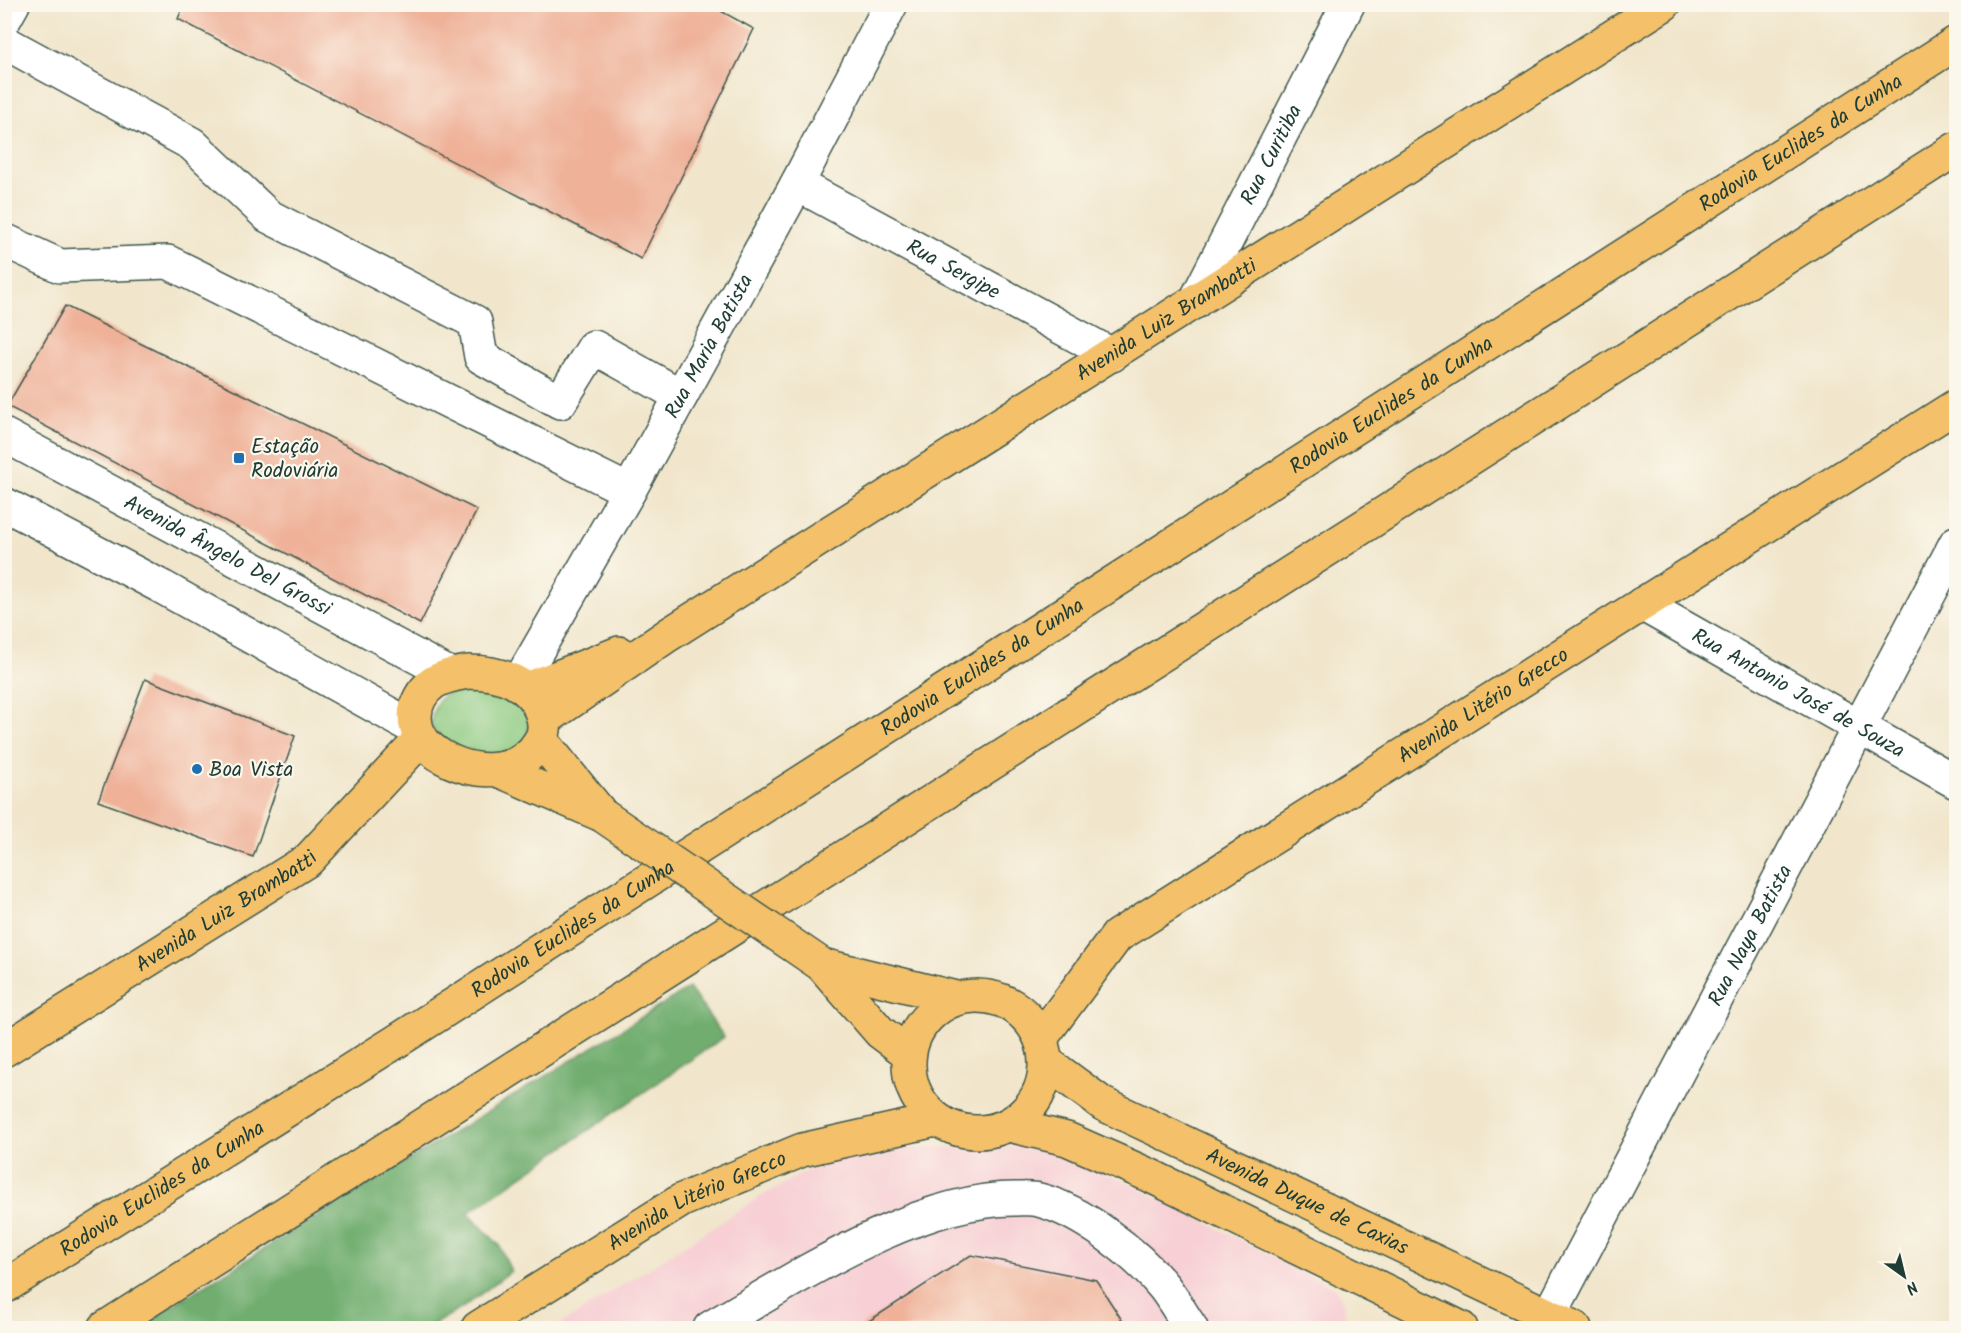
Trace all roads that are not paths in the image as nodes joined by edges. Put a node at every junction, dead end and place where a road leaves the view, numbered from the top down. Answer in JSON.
{"nodes":[{"id":1,"x":13,"y":4,"type":"edge"},
{"id":2,"x":1347,"y":4,"type":"edge"},
{"id":3,"x":1664,"y":4,"type":"edge"},
{"id":4,"x":891,"y":5,"type":"edge"},
{"id":5,"x":4,"y":20,"type":"edge"},
{"id":6,"x":4,"y":42,"type":"edge"},
{"id":7,"x":1956,"y":43,"type":"edge"},
{"id":8,"x":1956,"y":149,"type":"edge"},
{"id":9,"x":797,"y":184,"type":"junction"},
{"id":10,"x":4,"y":240,"type":"edge"},
{"id":11,"x":1195,"y":302,"type":"junction"},
{"id":12,"x":1112,"y":355,"type":"junction"},
{"id":13,"x":681,"y":396,"type":"junction"},
{"id":14,"x":1956,"y":406,"type":"edge"},
{"id":15,"x":4,"y":435,"type":"edge"},
{"id":16,"x":629,"y":490,"type":"junction"},
{"id":17,"x":4,"y":504,"type":"edge"},
{"id":18,"x":1956,"y":543,"type":"edge"},
{"id":19,"x":1642,"y":604,"type":"junction"},
{"id":20,"x":668,"y":635,"type":"junction"},
{"id":21,"x":451,"y":675,"type":"junction"},
{"id":22,"x":523,"y":686,"type":"junction"},
{"id":23,"x":1859,"y":725,"type":"junction"},
{"id":24,"x":542,"y":730,"type":"junction"},
{"id":25,"x":418,"y":734,"type":"junction"},
{"id":26,"x":498,"y":770,"type":"junction"},
{"id":27,"x":1956,"y":782,"type":"edge"},
{"id":28,"x":602,"y":815,"type":"junction"},
{"id":29,"x":822,"y":964,"type":"junction"},
{"id":30,"x":956,"y":998,"type":"junction"},
{"id":31,"x":4,"y":1050,"type":"edge"},
{"id":32,"x":1043,"y":1050,"type":"junction"},
{"id":33,"x":908,"y":1053,"type":"junction"},
{"id":34,"x":936,"y":1120,"type":"junction"},
{"id":35,"x":1008,"y":1125,"type":"junction"},
{"id":36,"x":4,"y":1287,"type":"edge"},
{"id":37,"x":1556,"y":1324,"type":"edge"},
{"id":38,"x":105,"y":1329,"type":"edge"},
{"id":39,"x":478,"y":1329,"type":"edge"},
{"id":40,"x":710,"y":1329,"type":"edge"},
{"id":41,"x":1191,"y":1329,"type":"edge"},
{"id":42,"x":1461,"y":1329,"type":"edge"}],
"edges":[{"from":1,"to":5,"type":"street"},
{"from":2,"to":11,"type":"street","name":"Rua Curitiba"},
{"from":3,"to":11,"type":"main road","name":"Avenida Luiz Brambatti"},
{"from":4,"to":9,"type":"street","name":"Rua Maria Batista"},
{"from":6,"to":13,"type":"street"},
{"from":7,"to":36,"type":"main road","name":"Rodovia Euclides da Cunha"},
{"from":8,"to":38,"type":"main road"},
{"from":9,"to":12,"type":"street","name":"Rua Sergipe"},
{"from":9,"to":13,"type":"street","name":"Rua Maria Batista"},
{"from":10,"to":16,"type":"street"},
{"from":11,"to":12,"type":"main road","name":"Avenida Luiz Brambatti"},
{"from":12,"to":20,"type":"main road","name":"Avenida Luiz Brambatti"},
{"from":13,"to":16,"type":"street","name":"Rua Maria Batista"},
{"from":14,"to":19,"type":"main road","name":"Avenida Litério Grecco"},
{"from":15,"to":21,"type":"street","name":"Avenida Ângelo Del Grossi"},
{"from":16,"to":22,"type":"street","name":"Rua Maria Batista"},
{"from":17,"to":25,"type":"street"},
{"from":18,"to":23,"type":"street","name":"Rua Naya Batista"},
{"from":19,"to":23,"type":"street","name":"Rua Antonio José de Souza"},
{"from":19,"to":32,"type":"main road","name":"Avenida Litério Grecco"},
{"from":20,"to":22,"type":"main road"},
{"from":20,"to":24,"type":"main road"},
{"from":21,"to":22,"type":"main road"},
{"from":21,"to":25,"type":"main road"},
{"from":22,"to":24,"type":"main road"},
{"from":23,"to":27,"type":"street","name":"Rua Antonio José de Souza"},
{"from":23,"to":37,"type":"street","name":"Rua Naya Batista"},
{"from":24,"to":26,"type":"main road"},
{"from":24,"to":28,"type":"main road"},
{"from":25,"to":26,"type":"main road"},
{"from":25,"to":31,"type":"main road","name":"Avenida Luiz Brambatti"},
{"from":26,"to":28,"type":"main road"},
{"from":28,"to":29,"type":"main road","bridge":true},
{"from":29,"to":30,"type":"main road"},
{"from":29,"to":33,"type":"main road"},
{"from":30,"to":32,"type":"main road"},
{"from":30,"to":33,"type":"main road"},
{"from":32,"to":35,"type":"main road"},
{"from":32,"to":37,"type":"main road","name":"Avenida Duque de Caxias"},
{"from":33,"to":34,"type":"main road"},
{"from":34,"to":35,"type":"main road"},
{"from":34,"to":39,"type":"main road","name":"Avenida Litério Grecco"},
{"from":35,"to":42,"type":"main road","name":"Avenida Duque de Caxias"},
{"from":40,"to":41,"type":"street"}]}
